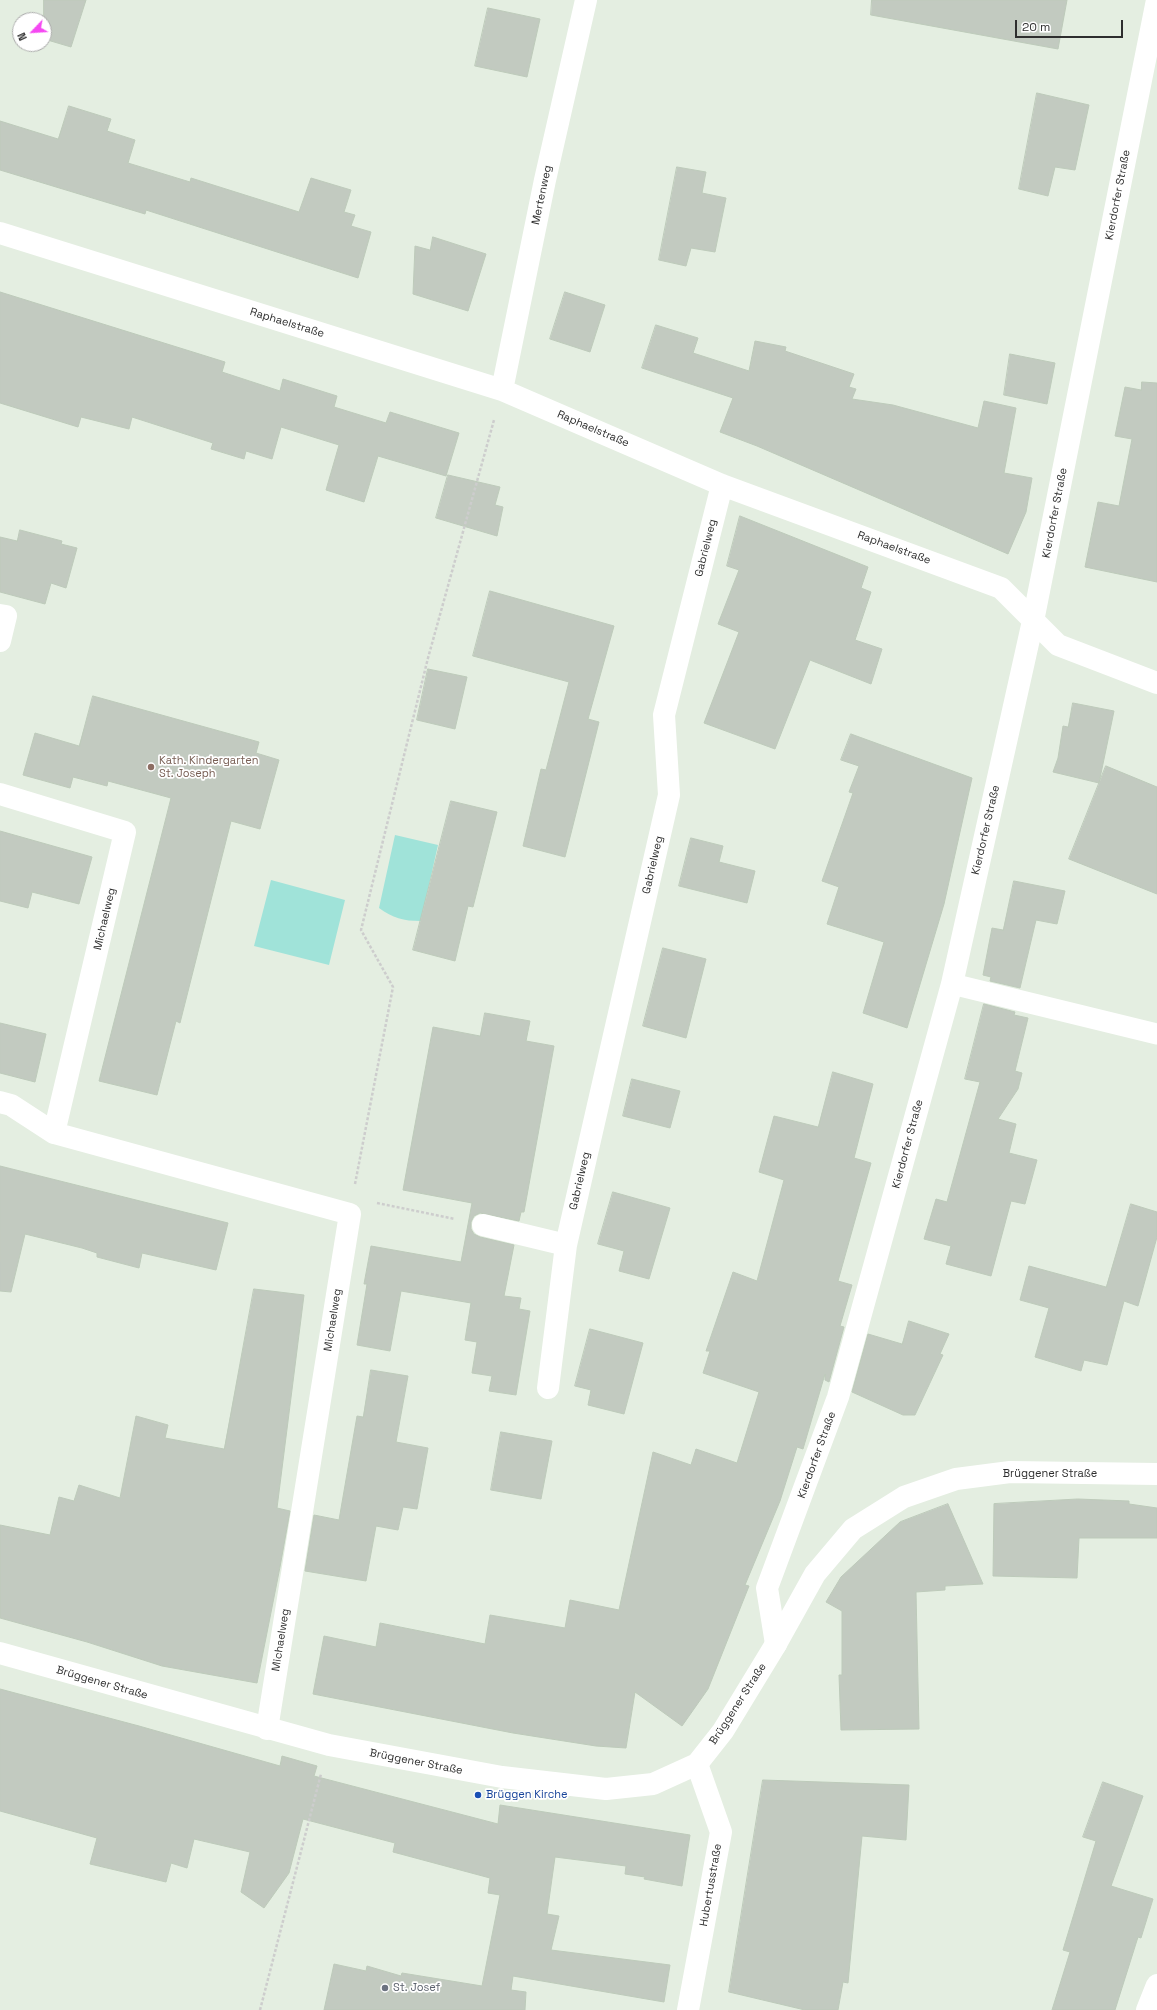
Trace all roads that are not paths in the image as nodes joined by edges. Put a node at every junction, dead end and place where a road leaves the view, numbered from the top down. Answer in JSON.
{"nodes":[{"id":1,"x":586,"y":0,"type":"edge"},
{"id":2,"x":1157,"y":0,"type":"edge"},
{"id":3,"x":0,"y":233,"type":"edge"},
{"id":4,"x":502,"y":390,"type":"junction"},
{"id":5,"x":722,"y":484,"type":"junction"},
{"id":6,"x":0,"y":615,"type":"edge"},
{"id":7,"x":1033,"y":621,"type":"junction"},
{"id":8,"x":0,"y":641,"type":"edge"},
{"id":9,"x":1157,"y":683,"type":"edge"},
{"id":10,"x":0,"y":794,"type":"edge"},
{"id":11,"x":952,"y":984,"type":"junction"},
{"id":12,"x":1157,"y":1034,"type":"edge"},
{"id":13,"x":0,"y":1102,"type":"edge"},
{"id":14,"x":54,"y":1133,"type":"junction"},
{"id":15,"x":483,"y":1225,"type":"road end"},
{"id":16,"x":566,"y":1245,"type":"junction"},
{"id":17,"x":548,"y":1388,"type":"dead end"},
{"id":18,"x":1157,"y":1474,"type":"edge"},
{"id":19,"x":776,"y":1644,"type":"junction"},
{"id":20,"x":0,"y":1653,"type":"edge"},
{"id":21,"x":267,"y":1729,"type":"junction"},
{"id":22,"x":697,"y":1764,"type":"junction"},
{"id":23,"x":1157,"y":1985,"type":"edge"},
{"id":24,"x":688,"y":2010,"type":"edge"},
{"id":25,"x":1147,"y":2010,"type":"edge"}],
"edges":[{"from":1,"to":4,"type":"street","name":"Mertenweg"},
{"from":2,"to":7,"type":"street","name":"Kierdorfer Straße"},
{"from":3,"to":4,"type":"street","name":"Raphaelstraße"},
{"from":4,"to":5,"type":"street","name":"Raphaelstraße"},
{"from":5,"to":7,"type":"street","name":"Raphaelstraße"},
{"from":5,"to":16,"type":"street","name":"Gabrielweg"},
{"from":6,"to":8,"type":"street"},
{"from":7,"to":9,"type":"street","name":"Raphaelstraße"},
{"from":7,"to":11,"type":"street","name":"Kierdorfer Straße"},
{"from":10,"to":14,"type":"street","name":"Michaelweg"},
{"from":11,"to":12,"type":"lane"},
{"from":11,"to":19,"type":"street","name":"Kierdorfer Straße"},
{"from":13,"to":14,"type":"street"},
{"from":14,"to":21,"type":"street","name":"Michaelweg"},
{"from":15,"to":16,"type":"street"},
{"from":16,"to":17,"type":"street","name":"Gabrielweg"},
{"from":18,"to":19,"type":"street","name":"Brüggener Straße"},
{"from":19,"to":22,"type":"street","name":"Brüggener Straße"},
{"from":20,"to":21,"type":"street","name":"Brüggener Straße"},
{"from":21,"to":22,"type":"street","name":"Brüggener Straße"},
{"from":22,"to":24,"type":"street","name":"Hubertusstraße"},
{"from":23,"to":25,"type":"street"}]}
